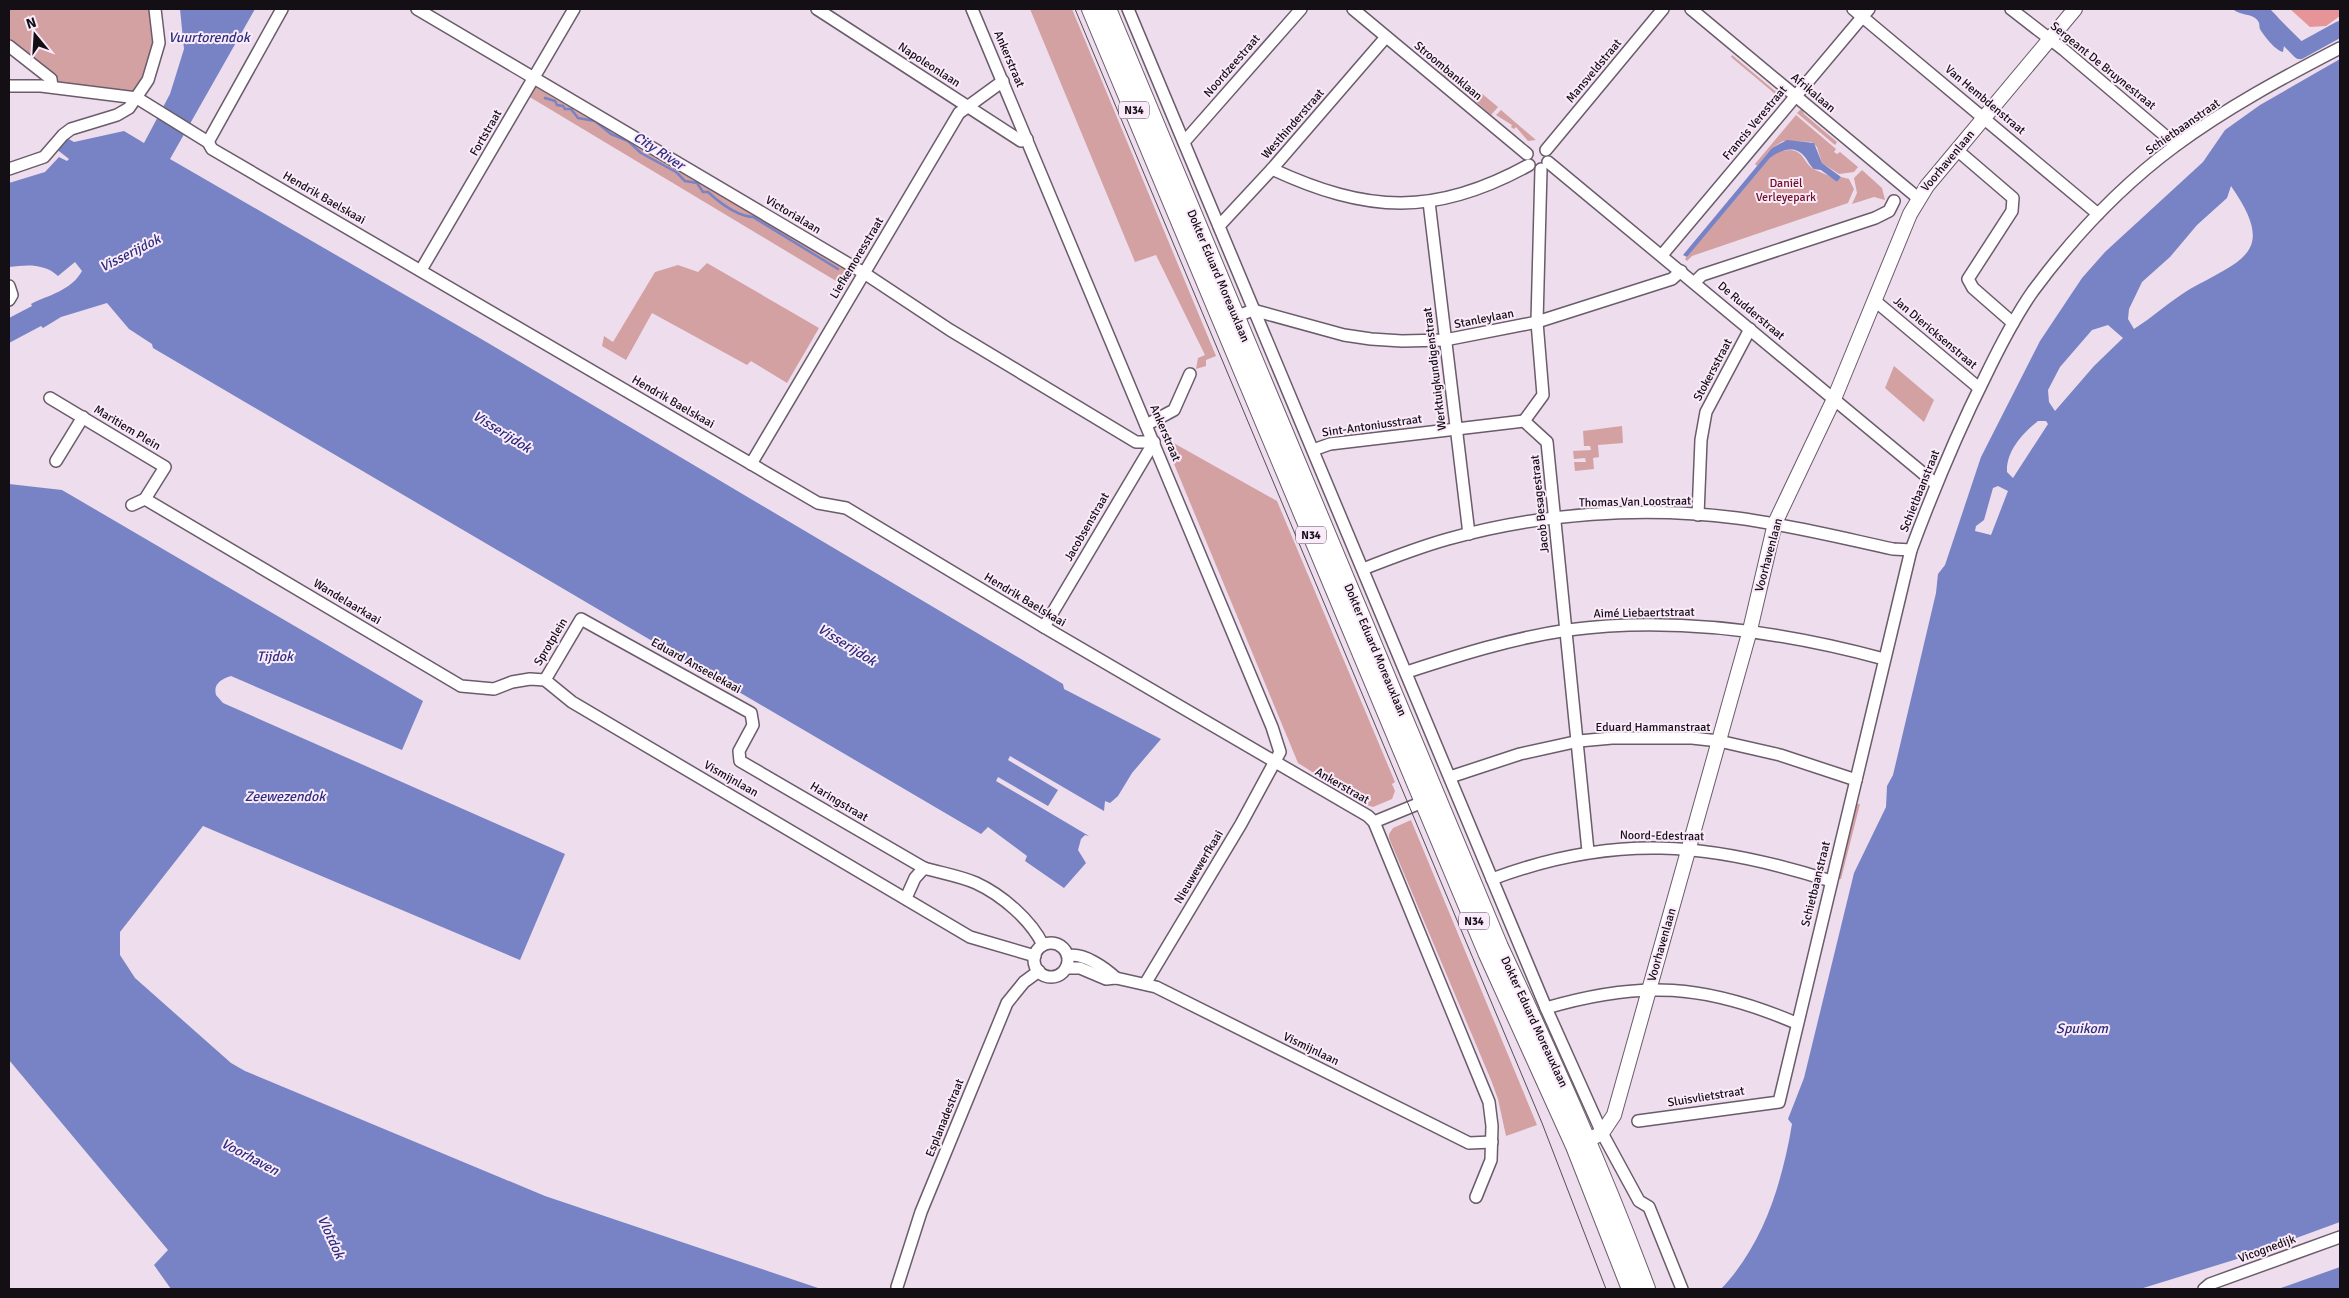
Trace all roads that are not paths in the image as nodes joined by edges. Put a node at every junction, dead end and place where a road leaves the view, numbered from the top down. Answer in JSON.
{"nodes":[{"id":1,"x":155,"y":9,"type":"edge"},
{"id":2,"x":282,"y":9,"type":"edge"},
{"id":3,"x":417,"y":9,"type":"edge"},
{"id":4,"x":574,"y":9,"type":"edge"},
{"id":5,"x":817,"y":9,"type":"edge"},
{"id":6,"x":972,"y":9,"type":"edge"},
{"id":7,"x":1091,"y":9,"type":"edge"},
{"id":8,"x":1106,"y":9,"type":"edge"},
{"id":9,"x":1128,"y":9,"type":"edge"},
{"id":10,"x":1301,"y":9,"type":"edge"},
{"id":11,"x":1353,"y":9,"type":"edge"},
{"id":12,"x":1663,"y":9,"type":"edge"},
{"id":13,"x":1690,"y":9,"type":"edge"},
{"id":14,"x":1853,"y":9,"type":"edge"},
{"id":15,"x":2011,"y":9,"type":"edge"},
{"id":16,"x":2075,"y":9,"type":"edge"},
{"id":17,"x":1866,"y":13,"type":"edge"},
{"id":18,"x":1386,"y":37,"type":"junction"},
{"id":19,"x":2049,"y":40,"type":"junction"},
{"id":20,"x":9,"y":46,"type":"edge"},
{"id":21,"x":2340,"y":48,"type":"edge"},
{"id":22,"x":534,"y":77,"type":"junction"},
{"id":23,"x":1003,"y":80,"type":"junction"},
{"id":24,"x":9,"y":86,"type":"edge"},
{"id":25,"x":52,"y":87,"type":"junction"},
{"id":26,"x":1796,"y":96,"type":"junction"},
{"id":27,"x":137,"y":98,"type":"junction"},
{"id":28,"x":967,"y":106,"type":"junction"},
{"id":29,"x":1984,"y":118,"type":"junction"},
{"id":30,"x":1027,"y":140,"type":"junction"},
{"id":31,"x":208,"y":142,"type":"junction"},
{"id":32,"x":1184,"y":142,"type":"junction"},
{"id":33,"x":2176,"y":145,"type":"junction"},
{"id":34,"x":1957,"y":150,"type":"junction"},
{"id":35,"x":1528,"y":160,"type":"junction"},
{"id":36,"x":1545,"y":160,"type":"junction"},
{"id":37,"x":9,"y":169,"type":"edge"},
{"id":38,"x":1272,"y":169,"type":"junction"},
{"id":39,"x":1918,"y":198,"type":"junction"},
{"id":40,"x":1894,"y":201,"type":"dead end"},
{"id":41,"x":1428,"y":202,"type":"junction"},
{"id":42,"x":2098,"y":214,"type":"junction"},
{"id":43,"x":1219,"y":226,"type":"junction"},
{"id":44,"x":1662,"y":255,"type":"junction"},
{"id":45,"x":421,"y":270,"type":"junction"},
{"id":46,"x":1681,"y":271,"type":"junction"},
{"id":47,"x":864,"y":273,"type":"junction"},
{"id":48,"x":1696,"y":282,"type":"junction"},
{"id":49,"x":9,"y":286,"type":"edge"},
{"id":50,"x":9,"y":300,"type":"edge"},
{"id":51,"x":1874,"y":300,"type":"junction"},
{"id":52,"x":1253,"y":310,"type":"junction"},
{"id":53,"x":1285,"y":318,"type":"junction"},
{"id":54,"x":1537,"y":322,"type":"junction"},
{"id":55,"x":2013,"y":322,"type":"junction"},
{"id":56,"x":1259,"y":324,"type":"junction"},
{"id":57,"x":1232,"y":326,"type":"junction"},
{"id":58,"x":1750,"y":329,"type":"junction"},
{"id":59,"x":1446,"y":340,"type":"junction"},
{"id":60,"x":1190,"y":374,"type":"dead end"},
{"id":61,"x":1979,"y":388,"type":"junction"},
{"id":62,"x":50,"y":398,"type":"dead end"},
{"id":63,"x":1834,"y":399,"type":"junction"},
{"id":64,"x":82,"y":417,"type":"junction"},
{"id":65,"x":1524,"y":422,"type":"junction"},
{"id":66,"x":1146,"y":425,"type":"junction"},
{"id":67,"x":1456,"y":429,"type":"junction"},
{"id":68,"x":1154,"y":442,"type":"junction"},
{"id":69,"x":1313,"y":450,"type":"junction"},
{"id":70,"x":56,"y":461,"type":"dead end"},
{"id":71,"x":751,"y":464,"type":"junction"},
{"id":72,"x":1936,"y":484,"type":"junction"},
{"id":73,"x":144,"y":499,"type":"junction"},
{"id":74,"x":132,"y":505,"type":"dead end"},
{"id":75,"x":1698,"y":514,"type":"junction"},
{"id":76,"x":1555,"y":519,"type":"junction"},
{"id":77,"x":1775,"y":523,"type":"junction"},
{"id":78,"x":1469,"y":534,"type":"junction"},
{"id":79,"x":1911,"y":550,"type":"junction"},
{"id":80,"x":1362,"y":569,"type":"junction"},
{"id":81,"x":581,"y":619,"type":"joint"},
{"id":82,"x":1044,"y":627,"type":"junction"},
{"id":83,"x":1566,"y":630,"type":"junction"},
{"id":84,"x":1750,"y":630,"type":"junction"},
{"id":85,"x":1884,"y":659,"type":"junction"},
{"id":86,"x":1407,"y":672,"type":"junction"},
{"id":87,"x":545,"y":680,"type":"junction"},
{"id":88,"x":1578,"y":741,"type":"junction"},
{"id":89,"x":1720,"y":741,"type":"junction"},
{"id":90,"x":740,"y":761,"type":"joint"},
{"id":91,"x":1275,"y":763,"type":"junction"},
{"id":92,"x":1450,"y":777,"type":"junction"},
{"id":93,"x":1856,"y":780,"type":"junction"},
{"id":94,"x":1430,"y":799,"type":"junction"},
{"id":95,"x":1374,"y":822,"type":"junction"},
{"id":96,"x":1690,"y":849,"type":"junction"},
{"id":97,"x":1588,"y":851,"type":"junction"},
{"id":98,"x":924,"y":868,"type":"junction"},
{"id":99,"x":1492,"y":879,"type":"junction"},
{"id":100,"x":1831,"y":881,"type":"junction"},
{"id":101,"x":906,"y":898,"type":"junction"},
{"id":102,"x":1043,"y":945,"type":"junction"},
{"id":103,"x":1035,"y":956,"type":"junction"},
{"id":104,"x":1067,"y":962,"type":"junction"},
{"id":105,"x":1039,"y":972,"type":"junction"},
{"id":106,"x":1145,"y":984,"type":"junction"},
{"id":107,"x":1650,"y":988,"type":"junction"},
{"id":108,"x":1546,"y":1008,"type":"junction"},
{"id":109,"x":1796,"y":1023,"type":"junction"},
{"id":110,"x":1779,"y":1102,"type":"joint"},
{"id":111,"x":1638,"y":1121,"type":"dead end"},
{"id":112,"x":1588,"y":1140,"type":"junction"},
{"id":113,"x":1492,"y":1142,"type":"junction"},
{"id":114,"x":1476,"y":1197,"type":"dead end"},
{"id":115,"x":2340,"y":1237,"type":"edge"},
{"id":116,"x":897,"y":1287,"type":"dead end"},
{"id":117,"x":1631,"y":1289,"type":"edge"},
{"id":118,"x":1646,"y":1289,"type":"edge"},
{"id":119,"x":1682,"y":1289,"type":"edge"},
{"id":120,"x":2204,"y":1289,"type":"edge"}],
"edges":[{"from":1,"to":27,"type":"street"},
{"from":2,"to":31,"type":"street"},
{"from":3,"to":22,"type":"street","name":"Victorialaan"},
{"from":4,"to":22,"type":"street","name":"Fortstraat"},
{"from":5,"to":28,"type":"street","name":"Napoleonlaan"},
{"from":6,"to":23,"type":"street","name":"Ankerstraat"},
{"from":7,"to":57,"type":"main road","name":"Dokter Eduard Moreauxlaan","number":"N34"},
{"from":8,"to":57,"type":"main road","name":"Dokter Eduard Moreauxlaan","number":"N34"},
{"from":9,"to":32,"type":"street","name":"Dokter Eduard Moreauxlaan"},
{"from":10,"to":32,"type":"street","name":"Noordzeestraat"},
{"from":11,"to":18,"type":"street","name":"Stroombanklaan"},
{"from":12,"to":36,"type":"street","name":"Mansveldstraat"},
{"from":13,"to":26,"type":"street","name":"Afrikalaan"},
{"from":14,"to":17,"type":"street","name":"Van Hembdenstraat"},
{"from":15,"to":19,"type":"street","name":"Sergeant De Bruynestraat"},
{"from":16,"to":19,"type":"street","name":"Voorhavenlaan"},
{"from":17,"to":26,"type":"street","name":"Francis Verestraat"},
{"from":17,"to":29,"type":"street","name":"Van Hembdenstraat"},
{"from":18,"to":35,"type":"street","name":"Stroombanklaan"},
{"from":18,"to":38,"type":"street","name":"Westhinderstraat"},
{"from":19,"to":29,"type":"street","name":"Voorhavenlaan"},
{"from":19,"to":33,"type":"street","name":"Sergeant De Bruynestraat"},
{"from":20,"to":25,"type":"street"},
{"from":21,"to":33,"type":"street","name":"Schietbaanstraat"},
{"from":22,"to":45,"type":"street","name":"Fortstraat"},
{"from":22,"to":47,"type":"street","name":"Victorialaan"},
{"from":23,"to":28,"type":"street","name":"Liefkemoresstraat"},
{"from":23,"to":30,"type":"street","name":"Ankerstraat"},
{"from":24,"to":25,"type":"street","name":"Hendrik Baelskaai"},
{"from":25,"to":27,"type":"street","name":"Hendrik Baelskaai"},
{"from":26,"to":39,"type":"street","name":"Afrikalaan"},
{"from":26,"to":44,"type":"street","name":"Francis Verestraat"},
{"from":27,"to":31,"type":"street","name":"Hendrik Baelskaai"},
{"from":27,"to":37,"type":"street"},
{"from":28,"to":30,"type":"street","name":"Napoleonlaan"},
{"from":28,"to":47,"type":"street","name":"Liefkemoresstraat"},
{"from":29,"to":34,"type":"street","name":"Voorhavenlaan"},
{"from":29,"to":42,"type":"street","name":"Van Hembdenstraat"},
{"from":30,"to":66,"type":"street","name":"Ankerstraat"},
{"from":31,"to":45,"type":"street","name":"Hendrik Baelskaai"},
{"from":32,"to":43,"type":"street","name":"Dokter Eduard Moreauxlaan"},
{"from":33,"to":42,"type":"street","name":"Schietbaanstraat"},
{"from":34,"to":39,"type":"street","name":"Voorhavenlaan"},
{"from":34,"to":55,"type":"street"},
{"from":35,"to":36,"type":"street"},
{"from":35,"to":36,"type":"street"},
{"from":35,"to":41,"type":"street"},
{"from":36,"to":44,"type":"street","name":"De Rudderstraat"},
{"from":36,"to":54,"type":"street"},
{"from":38,"to":41,"type":"street"},
{"from":38,"to":43,"type":"street","name":"Westhinderstraat"},
{"from":39,"to":51,"type":"street","name":"Voorhavenlaan"},
{"from":40,"to":48,"type":"street"},
{"from":41,"to":59,"type":"street","name":"Werktuigkundigenstraat"},
{"from":42,"to":55,"type":"street","name":"Schietbaanstraat"},
{"from":43,"to":52,"type":"street","name":"Dokter Eduard Moreauxlaan"},
{"from":44,"to":46,"type":"street","name":"De Rudderstraat"},
{"from":45,"to":71,"type":"street","name":"Hendrik Baelskaai"},
{"from":46,"to":48,"type":"street","name":"De Rudderstraat"},
{"from":46,"to":54,"type":"street","name":"Stanleylaan"},
{"from":47,"to":68,"type":"street","name":"Victorialaan"},
{"from":47,"to":71,"type":"street","name":"Liefkemoresstraat"},
{"from":48,"to":58,"type":"street","name":"De Rudderstraat"},
{"from":49,"to":50,"type":"street"},
{"from":51,"to":61,"type":"street","name":"Jan Diericksenstraat"},
{"from":51,"to":63,"type":"street","name":"Voorhavenlaan"},
{"from":52,"to":53,"type":"street","name":"Stanleylaan"},
{"from":52,"to":56,"type":"street","name":"Dokter Eduard Moreauxlaan"},
{"from":52,"to":57,"type":"street"},
{"from":53,"to":56,"type":"street","name":"Stanleylaan"},
{"from":53,"to":59,"type":"street","name":"Stanleylaan"},
{"from":54,"to":59,"type":"street","name":"Stanleylaan"},
{"from":54,"to":65,"type":"street"},
{"from":55,"to":61,"type":"street","name":"Schietbaanstraat"},
{"from":56,"to":57,"type":"street","name":"Stanleylaan"},
{"from":56,"to":69,"type":"street","name":"Dokter Eduard Moreauxlaan"},
{"from":57,"to":94,"type":"main road","name":"Dokter Eduard Moreauxlaan","number":"N34"},
{"from":58,"to":63,"type":"street","name":"De Rudderstraat"},
{"from":58,"to":75,"type":"street","name":"Stokersstraat"},
{"from":59,"to":67,"type":"street","name":"Werktuigkundigenstraat"},
{"from":60,"to":66,"type":"street"},
{"from":61,"to":72,"type":"street","name":"Schietbaanstraat"},
{"from":62,"to":64,"type":"street","name":"Maritiem Plein"},
{"from":63,"to":72,"type":"street","name":"De Rudderstraat"},
{"from":63,"to":77,"type":"street","name":"Voorhavenlaan"},
{"from":64,"to":70,"type":"street","name":"Maritiem Plein"},
{"from":64,"to":73,"type":"street","name":"Maritiem Plein"},
{"from":65,"to":67,"type":"street","name":"Sint-Antoniusstraat"},
{"from":65,"to":76,"type":"street","name":"Jacob Besagestraat"},
{"from":66,"to":68,"type":"street","name":"Ankerstraat"},
{"from":67,"to":69,"type":"street","name":"Sint-Antoniusstraat"},
{"from":67,"to":78,"type":"street","name":"Werktuigkundigenstraat"},
{"from":68,"to":82,"type":"street","name":"Jacobsenstraat"},
{"from":68,"to":91,"type":"street","name":"Ankerstraat"},
{"from":69,"to":80,"type":"street","name":"Dokter Eduard Moreauxlaan"},
{"from":71,"to":82,"type":"street","name":"Hendrik Baelskaai"},
{"from":72,"to":79,"type":"street","name":"Schietbaanstraat"},
{"from":73,"to":74,"type":"street"},
{"from":73,"to":87,"type":"street","name":"Wandelaarkaai"},
{"from":75,"to":76,"type":"street","name":"Thomas Van Loostraat"},
{"from":75,"to":77,"type":"street","name":"Thomas Van Loostraat"},
{"from":76,"to":78,"type":"street","name":"Thomas Van Loostraat"},
{"from":76,"to":83,"type":"street","name":"Jacob Besagestraat"},
{"from":77,"to":79,"type":"street","name":"Thomas Van Loostraat"},
{"from":77,"to":84,"type":"street","name":"Voorhavenlaan"},
{"from":78,"to":80,"type":"street","name":"Thomas Van Loostraat"},
{"from":79,"to":85,"type":"street","name":"Schietbaanstraat"},
{"from":80,"to":86,"type":"street","name":"Dokter Eduard Moreauxlaan"},
{"from":81,"to":87,"type":"street","name":"Sprotplein"},
{"from":81,"to":90,"type":"street","name":"Eduard Anseelekaai"},
{"from":82,"to":91,"type":"street","name":"Hendrik Baelskaai"},
{"from":83,"to":84,"type":"street","name":"Aimé Liebaertstraat"},
{"from":83,"to":86,"type":"street","name":"Aimé Liebaertstraat"},
{"from":83,"to":88,"type":"street","name":"Jacob Besagestraat"},
{"from":84,"to":85,"type":"street","name":"Aimé Liebaertstraat"},
{"from":84,"to":89,"type":"street","name":"Voorhavenlaan"},
{"from":85,"to":93,"type":"street","name":"Schietbaanstraat"},
{"from":86,"to":92,"type":"street","name":"Dokter Eduard Moreauxlaan"},
{"from":87,"to":101,"type":"street","name":"Vismijnlaan"},
{"from":88,"to":89,"type":"street","name":"Eduard Hammanstraat"},
{"from":88,"to":92,"type":"street","name":"Eduard Hammanstraat"},
{"from":88,"to":97,"type":"street","name":"Jacob Besagestraat"},
{"from":89,"to":93,"type":"street","name":"Eduard Hammanstraat"},
{"from":89,"to":96,"type":"street","name":"Voorhavenlaan"},
{"from":90,"to":98,"type":"street","name":"Haringstraat"},
{"from":91,"to":95,"type":"street","name":"Ankerstraat"},
{"from":91,"to":106,"type":"street","name":"Nieuwewerfkaai"},
{"from":92,"to":99,"type":"street","name":"Dokter Eduard Moreauxlaan"},
{"from":93,"to":100,"type":"street","name":"Schietbaanstraat"},
{"from":94,"to":95,"type":"street","name":"Ankerstraat"},
{"from":94,"to":112,"type":"main road","name":"Dokter Eduard Moreauxlaan","number":"N34"},
{"from":95,"to":113,"type":"street","name":"Ankerstraat"},
{"from":96,"to":97,"type":"street","name":"Noord-Edestraat"},
{"from":96,"to":100,"type":"street","name":"Noord-Edestraat"},
{"from":96,"to":107,"type":"street","name":"Voorhavenlaan"},
{"from":97,"to":99,"type":"street","name":"Noord-Edestraat"},
{"from":98,"to":101,"type":"street"},
{"from":98,"to":102,"type":"street"},
{"from":99,"to":108,"type":"street","name":"Dokter Eduard Moreauxlaan"},
{"from":100,"to":109,"type":"street","name":"Schietbaanstraat"},
{"from":101,"to":103,"type":"street","name":"Vismijnlaan"},
{"from":102,"to":103,"type":"street"},
{"from":102,"to":104,"type":"street"},
{"from":103,"to":105,"type":"street"},
{"from":104,"to":105,"type":"street"},
{"from":104,"to":106,"type":"street","name":"Vismijnlaan"},
{"from":105,"to":116,"type":"street","name":"Esplanadestraat"},
{"from":106,"to":113,"type":"street","name":"Vismijnlaan"},
{"from":107,"to":108,"type":"street"},
{"from":107,"to":109,"type":"street"},
{"from":107,"to":112,"type":"street","name":"Voorhavenlaan"},
{"from":108,"to":112,"type":"street","name":"Dokter Eduard Moreauxlaan"},
{"from":109,"to":110,"type":"street","name":"Schietbaanstraat"},
{"from":110,"to":111,"type":"street","name":"Sluisvlietstraat"},
{"from":112,"to":117,"type":"main road","name":"Dokter Eduard Moreauxlaan","number":"N34"},
{"from":112,"to":118,"type":"main road","name":"Dokter Eduard Moreauxlaan","number":"N34"},
{"from":112,"to":119,"type":"street"},
{"from":113,"to":114,"type":"street","name":"Ankerstraat"},
{"from":115,"to":120,"type":"street","name":"Vicognedijk"}]}
